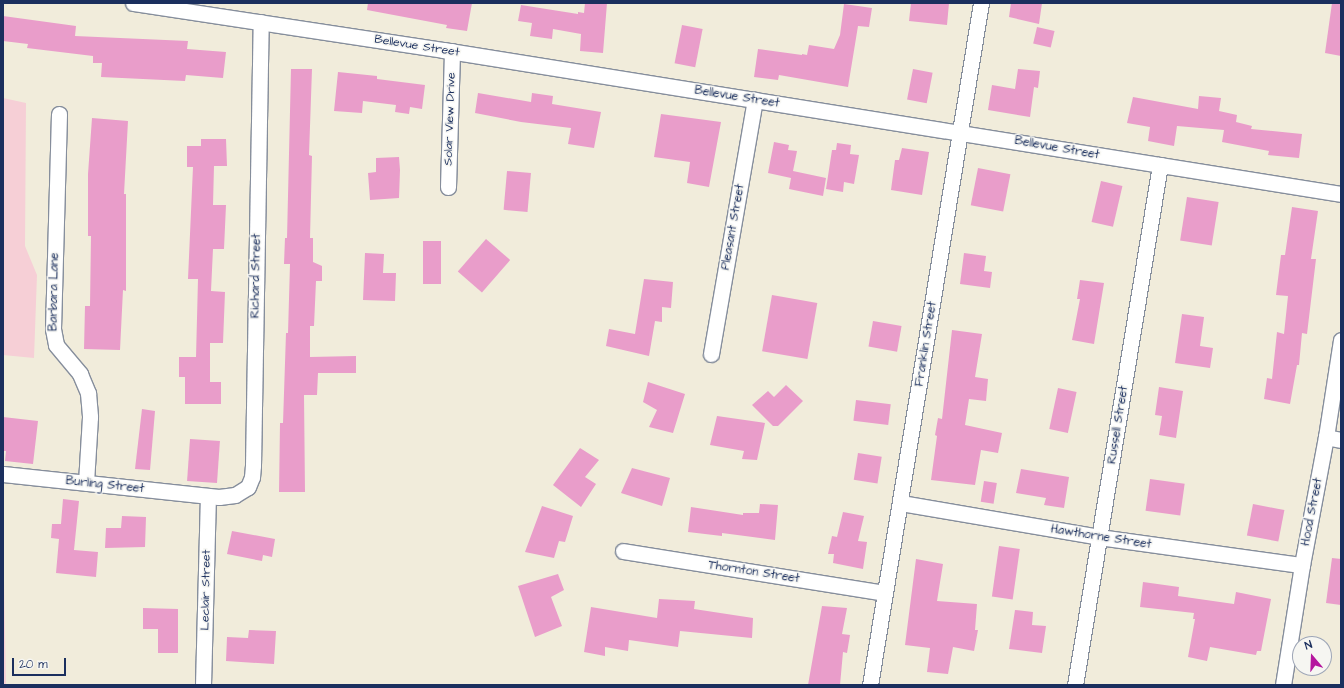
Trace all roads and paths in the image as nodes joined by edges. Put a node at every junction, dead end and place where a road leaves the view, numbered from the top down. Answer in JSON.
{"nodes":[{"id":1,"x":132,"y":3,"type":"edge"},
{"id":2,"x":981,"y":3,"type":"edge"},
{"id":3,"x":261,"y":22,"type":"junction"},
{"id":4,"x":452,"y":51,"type":"junction"},
{"id":5,"x":755,"y":100,"type":"junction"},
{"id":6,"x":59,"y":114,"type":"dead end"},
{"id":7,"x":959,"y":132,"type":"junction"},
{"id":8,"x":1160,"y":166,"type":"junction"},
{"id":9,"x":448,"y":186,"type":"dead end"},
{"id":10,"x":1341,"y":194,"type":"edge"},
{"id":11,"x":1341,"y":340,"type":"edge"},
{"id":12,"x":711,"y":354,"type":"dead end"},
{"id":13,"x":1326,"y":437,"type":"junction"},
{"id":14,"x":1341,"y":440,"type":"edge"},
{"id":15,"x":3,"y":474,"type":"edge"},
{"id":16,"x":86,"y":483,"type":"junction"},
{"id":17,"x":208,"y":496,"type":"junction"},
{"id":18,"x":901,"y":504,"type":"junction"},
{"id":19,"x":1099,"y":537,"type":"junction"},
{"id":20,"x":623,"y":552,"type":"dead end"},
{"id":21,"x":1302,"y":564,"type":"junction"},
{"id":22,"x":884,"y":593,"type":"junction"},
{"id":23,"x":203,"y":685,"type":"edge"},
{"id":24,"x":870,"y":685,"type":"edge"},
{"id":25,"x":1075,"y":685,"type":"edge"},
{"id":26,"x":1284,"y":685,"type":"edge"}],
"edges":[{"from":1,"to":3,"type":"street","name":"Bellevue Street"},
{"from":2,"to":7,"type":"street","name":"Franklin Street"},
{"from":3,"to":4,"type":"street","name":"Bellevue Street"},
{"from":3,"to":17,"type":"street","name":"Richard Street"},
{"from":4,"to":5,"type":"street","name":"Bellevue Street"},
{"from":4,"to":9,"type":"street","name":"Solar View Drive"},
{"from":5,"to":7,"type":"street","name":"Bellevue Street"},
{"from":5,"to":12,"type":"street","name":"Pleasant Street"},
{"from":6,"to":16,"type":"street","name":"Barbara Lane"},
{"from":7,"to":8,"type":"street","name":"Bellevue Street"},
{"from":7,"to":18,"type":"street","name":"Franklin Street"},
{"from":8,"to":10,"type":"street","name":"Bellevue Street"},
{"from":8,"to":19,"type":"street","name":"Russell Street"},
{"from":11,"to":13,"type":"street","name":"Hood Street"},
{"from":13,"to":14,"type":"street"},
{"from":13,"to":21,"type":"street","name":"Hood Street"},
{"from":15,"to":16,"type":"street","name":"Burling Street"},
{"from":16,"to":17,"type":"street","name":"Burling Street"},
{"from":17,"to":23,"type":"street","name":"Leclair Street"},
{"from":18,"to":19,"type":"street","name":"Hawthorne Street"},
{"from":18,"to":22,"type":"street","name":"Franklin Street"},
{"from":19,"to":21,"type":"street","name":"Hawthorne Street"},
{"from":19,"to":25,"type":"street","name":"Russell Street"},
{"from":20,"to":22,"type":"street","name":"Thornton Street"},
{"from":21,"to":26,"type":"street","name":"Hood Street"},
{"from":22,"to":24,"type":"street","name":"Franklin Street"}]}
